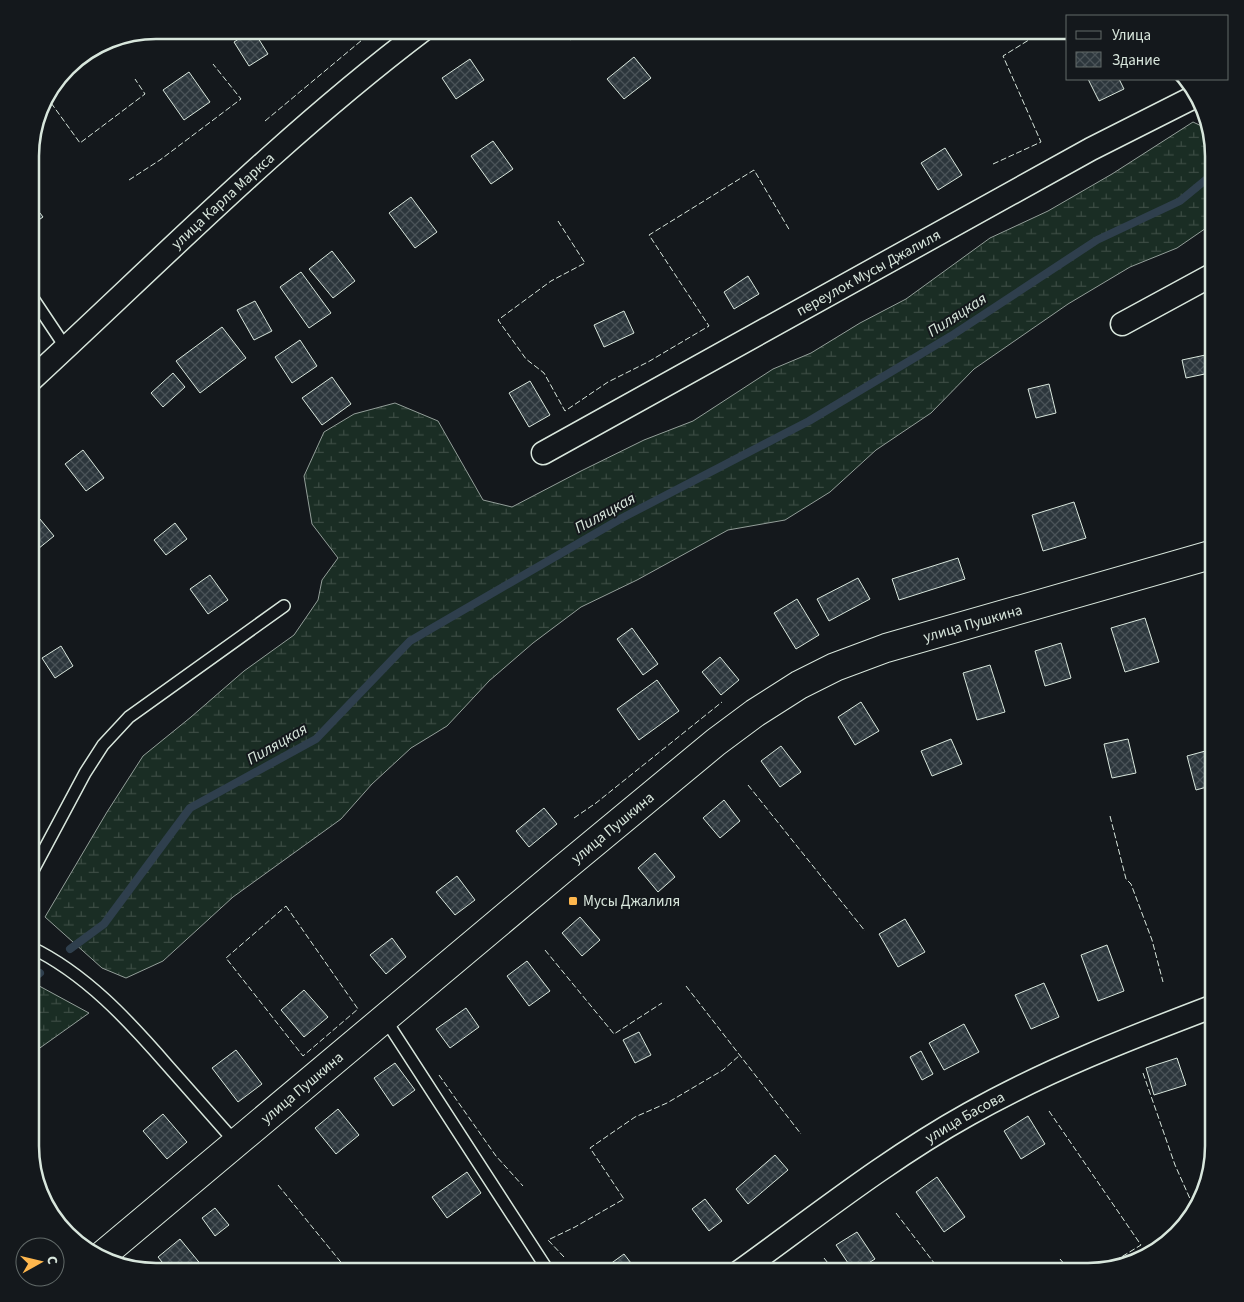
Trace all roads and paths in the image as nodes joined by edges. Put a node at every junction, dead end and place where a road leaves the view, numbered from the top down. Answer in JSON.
{"nodes":[{"id":1,"x":411,"y":39,"type":"edge"},
{"id":2,"x":1190,"y":99,"type":"edge"},
{"id":3,"x":1205,"y":279,"type":"edge"},
{"id":4,"x":39,"y":308,"type":"edge"},
{"id":5,"x":1122,"y":324,"type":"dead end"},
{"id":6,"x":66,"y":348,"type":"junction"},
{"id":7,"x":39,"y":373,"type":"edge"},
{"id":8,"x":543,"y":453,"type":"dead end"},
{"id":9,"x":1205,"y":557,"type":"edge"},
{"id":10,"x":284,"y":606,"type":"dead end"},
{"id":11,"x":39,"y":859,"type":"edge"},
{"id":12,"x":39,"y":952,"type":"edge"},
{"id":13,"x":1205,"y":1010,"type":"edge"},
{"id":14,"x":385,"y":1019,"type":"junction"},
{"id":15,"x":237,"y":1144,"type":"junction"},
{"id":16,"x":106,"y":1252,"type":"edge"},
{"id":17,"x":543,"y":1263,"type":"edge"},
{"id":18,"x":752,"y":1263,"type":"edge"}],
"edges":[{"from":1,"to":6,"type":"street","name":"улица Карла Маркса"},
{"from":2,"to":8,"type":"street","name":"переулок Мусы Джалиля"},
{"from":3,"to":5,"type":"street"},
{"from":4,"to":6,"type":"lane"},
{"from":6,"to":7,"type":"street","name":"улица Карла Маркса"},
{"from":9,"to":14,"type":"street","name":"улица Пушкина"},
{"from":10,"to":11,"type":"lane"},
{"from":12,"to":15,"type":"lane"},
{"from":13,"to":18,"type":"street","name":"улица Басова"},
{"from":14,"to":15,"type":"street","name":"улица Пушкина"},
{"from":14,"to":17,"type":"lane"},
{"from":15,"to":16,"type":"street","name":"улица Пушкина"}]}
